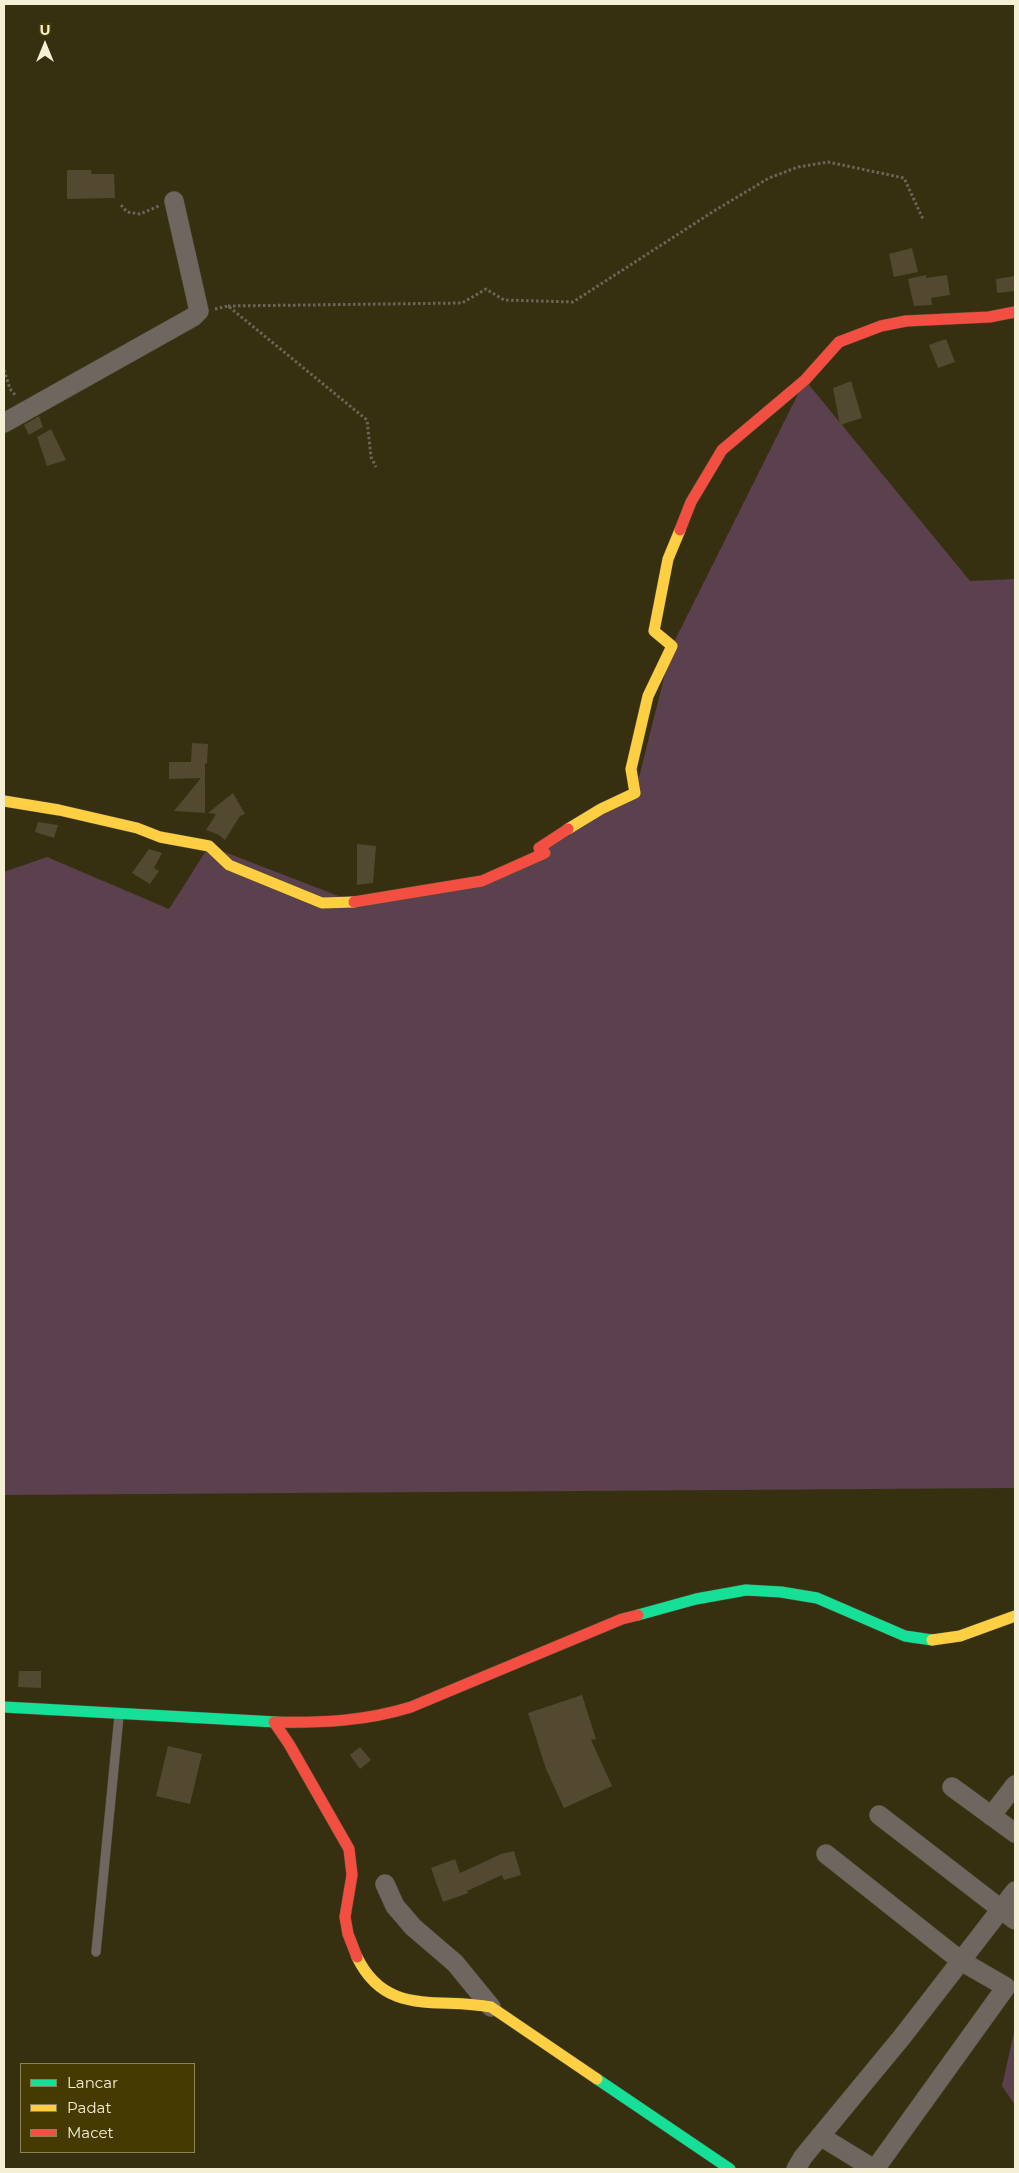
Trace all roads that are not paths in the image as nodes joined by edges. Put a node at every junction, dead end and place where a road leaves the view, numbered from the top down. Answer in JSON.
{"nodes":[{"id":1,"x":174,"y":201,"type":"road end"},
{"id":2,"x":1015,"y":312,"type":"edge"},
{"id":3,"x":4,"y":423,"type":"edge"},
{"id":4,"x":4,"y":801,"type":"edge"},
{"id":5,"x":1015,"y":1616,"type":"edge"},
{"id":6,"x":4,"y":1707,"type":"edge"},
{"id":7,"x":119,"y":1714,"type":"junction"},
{"id":8,"x":274,"y":1722,"type":"junction"},
{"id":9,"x":1015,"y":1785,"type":"edge"},
{"id":10,"x":952,"y":1787,"type":"dead end"},
{"id":11,"x":879,"y":1814,"type":"dead end"},
{"id":12,"x":991,"y":1816,"type":"junction"},
{"id":13,"x":1015,"y":1833,"type":"edge"},
{"id":14,"x":826,"y":1854,"type":"dead end"},
{"id":15,"x":385,"y":1884,"type":"dead end"},
{"id":16,"x":1015,"y":1891,"type":"edge"},
{"id":17,"x":1008,"y":1915,"type":"edge"},
{"id":18,"x":96,"y":1952,"type":"dead end"},
{"id":19,"x":961,"y":1961,"type":"junction"},
{"id":20,"x":491,"y":2007,"type":"junction"},
{"id":21,"x":820,"y":2136,"type":"junction"},
{"id":22,"x":730,"y":2169,"type":"edge"},
{"id":23,"x":796,"y":2169,"type":"edge"},
{"id":24,"x":875,"y":2169,"type":"edge"}],
"edges":[{"from":1,"to":3,"type":"street"},
{"from":2,"to":4,"type":"street"},
{"from":5,"to":8,"type":"street"},
{"from":6,"to":7,"type":"street"},
{"from":7,"to":8,"type":"street"},
{"from":7,"to":18,"type":"lane"},
{"from":8,"to":20,"type":"street"},
{"from":9,"to":12,"type":"street"},
{"from":10,"to":12,"type":"street"},
{"from":11,"to":17,"type":"street"},
{"from":12,"to":13,"type":"street"},
{"from":14,"to":19,"type":"street"},
{"from":15,"to":20,"type":"street"},
{"from":16,"to":17,"type":"street"},
{"from":17,"to":19,"type":"street"},
{"from":19,"to":21,"type":"street"},
{"from":19,"to":24,"type":"street"},
{"from":20,"to":22,"type":"street"},
{"from":21,"to":23,"type":"street"},
{"from":21,"to":24,"type":"street"}]}
